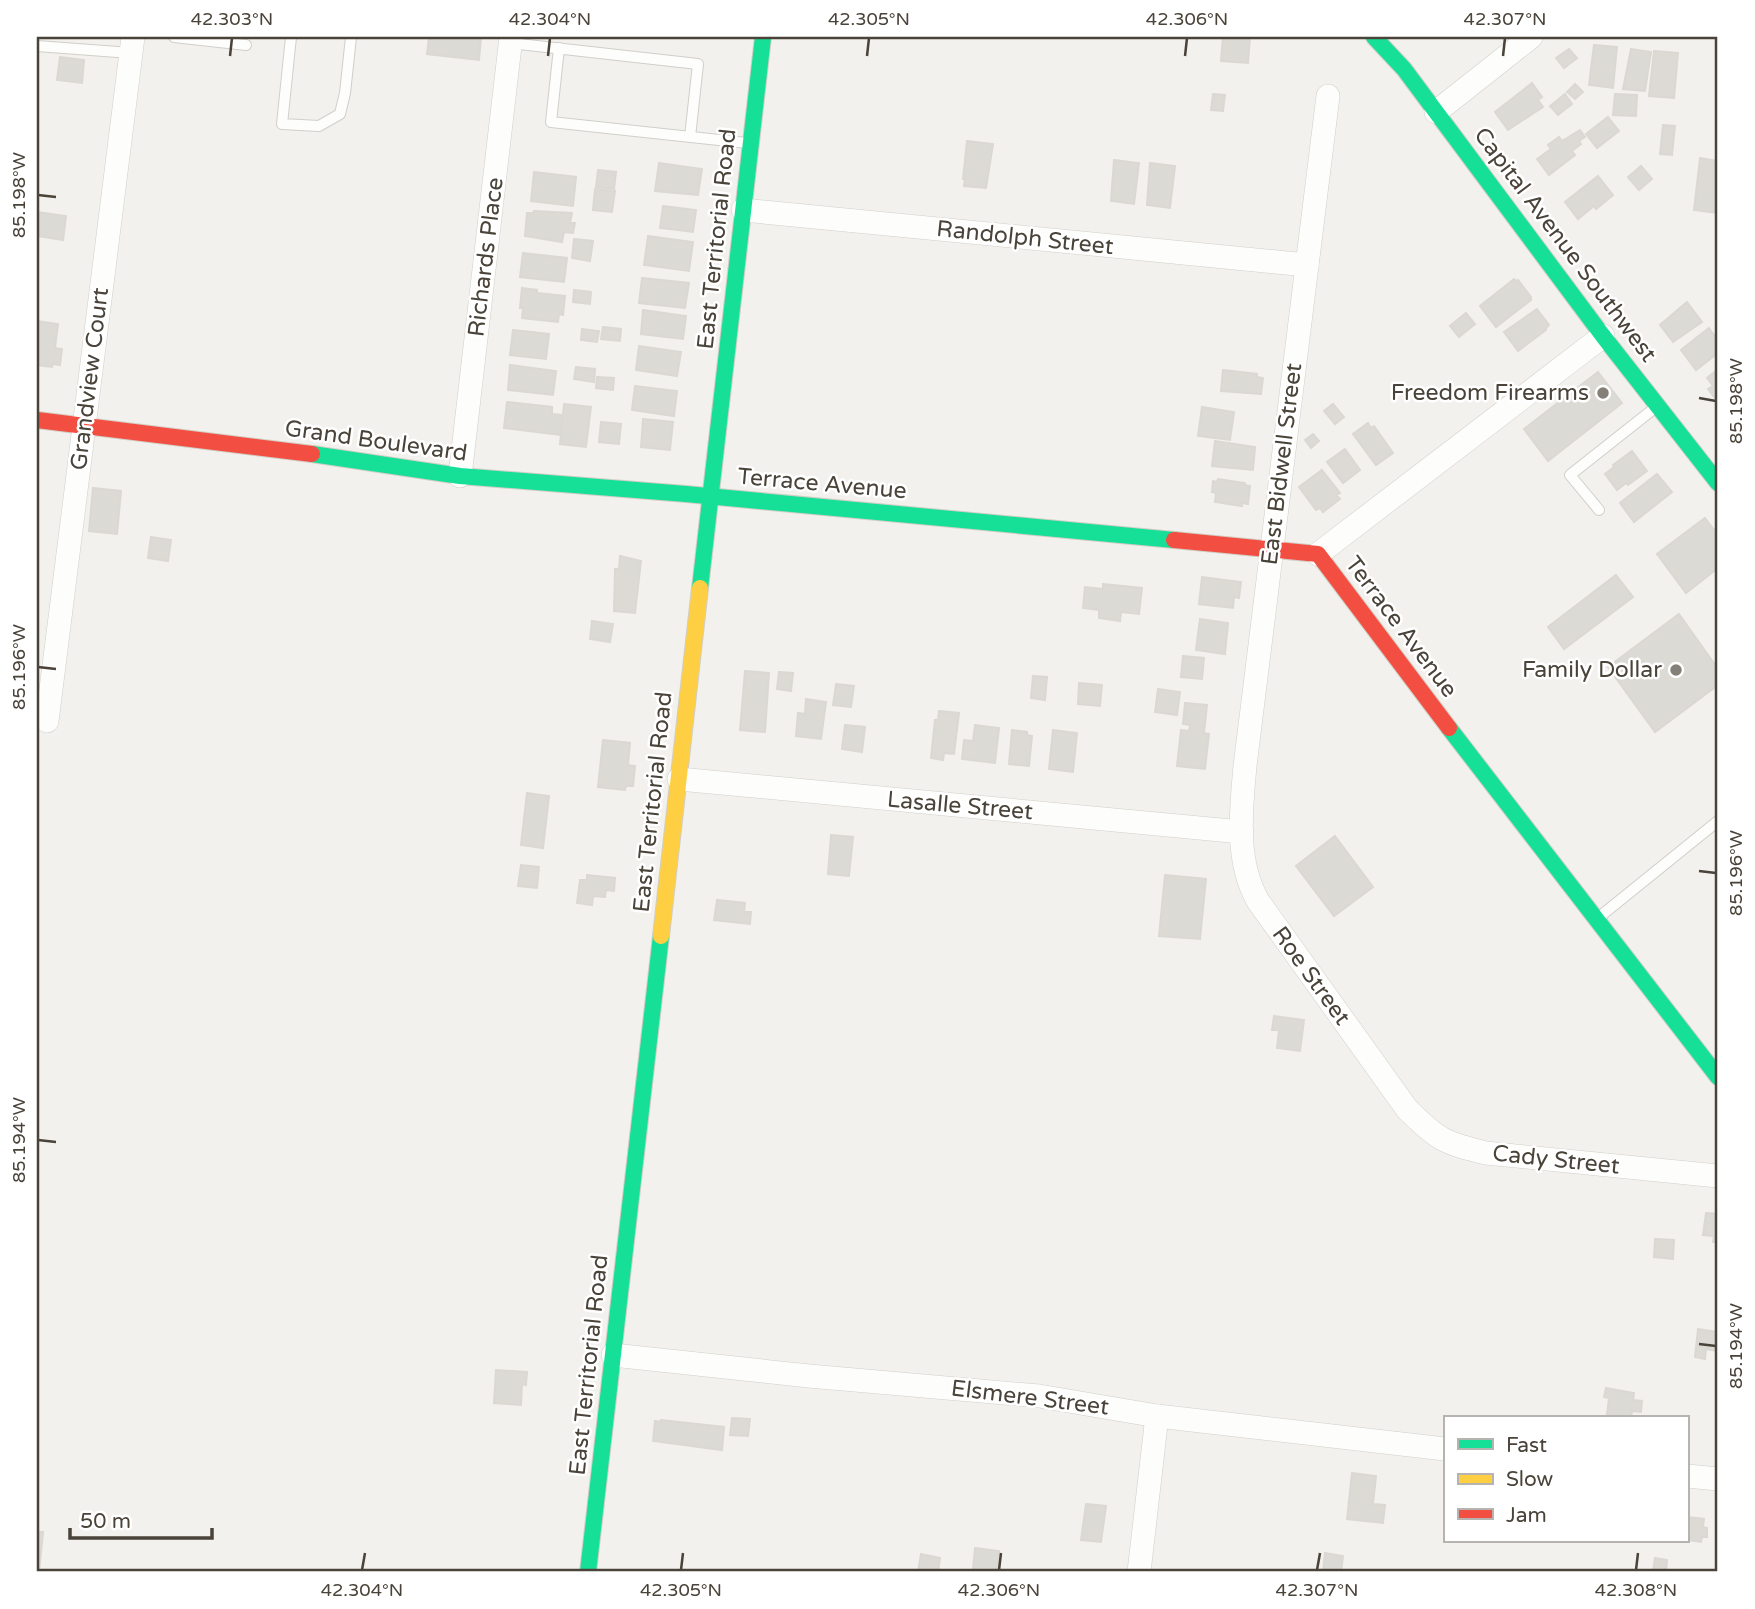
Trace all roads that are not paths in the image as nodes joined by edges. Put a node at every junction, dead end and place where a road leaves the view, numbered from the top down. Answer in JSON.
{"nodes":[{"id":1,"x":174,"y":37,"type":"edge"},
{"id":2,"x":291,"y":37,"type":"edge"},
{"id":3,"x":351,"y":37,"type":"edge"},
{"id":4,"x":763,"y":37,"type":"edge"},
{"id":5,"x":1374,"y":37,"type":"edge"},
{"id":6,"x":1531,"y":37,"type":"edge"},
{"id":7,"x":510,"y":40,"type":"edge"},
{"id":8,"x":132,"y":45,"type":"edge"},
{"id":9,"x":37,"y":46,"type":"edge"},
{"id":10,"x":246,"y":46,"type":"dead end"},
{"id":11,"x":559,"y":48,"type":"junction"},
{"id":12,"x":1328,"y":96,"type":"dead end"},
{"id":13,"x":1436,"y":112,"type":"junction"},
{"id":14,"x":690,"y":137,"type":"junction"},
{"id":15,"x":751,"y":144,"type":"junction"},
{"id":16,"x":743,"y":210,"type":"junction"},
{"id":17,"x":1307,"y":265,"type":"junction"},
{"id":18,"x":1603,"y":336,"type":"junction"},
{"id":19,"x":1658,"y":406,"type":"junction"},
{"id":20,"x":37,"y":420,"type":"edge"},
{"id":21,"x":84,"y":424,"type":"junction"},
{"id":22,"x":460,"y":476,"type":"junction"},
{"id":23,"x":1718,"y":483,"type":"edge"},
{"id":24,"x":711,"y":496,"type":"junction"},
{"id":25,"x":1599,"y":510,"type":"dead end"},
{"id":26,"x":1272,"y":550,"type":"junction"},
{"id":27,"x":1318,"y":554,"type":"junction"},
{"id":28,"x":47,"y":721,"type":"dead end"},
{"id":29,"x":679,"y":779,"type":"junction"},
{"id":30,"x":1718,"y":821,"type":"edge"},
{"id":31,"x":1242,"y":832,"type":"junction"},
{"id":32,"x":1597,"y":919,"type":"junction"},
{"id":33,"x":1718,"y":1077,"type":"edge"},
{"id":34,"x":1407,"y":1109,"type":"joint"},
{"id":35,"x":1718,"y":1176,"type":"edge"},
{"id":36,"x":613,"y":1355,"type":"junction"},
{"id":37,"x":1157,"y":1416,"type":"junction"},
{"id":38,"x":1444,"y":1448,"type":"edge"},
{"id":39,"x":1688,"y":1476,"type":"edge"},
{"id":40,"x":1718,"y":1479,"type":"edge"},
{"id":41,"x":588,"y":1572,"type":"edge"},
{"id":42,"x":1139,"y":1572,"type":"edge"}],
"edges":[{"from":1,"to":10,"type":"lane"},
{"from":2,"to":3,"type":"lane"},
{"from":4,"to":15,"type":"street","name":"East Territorial Road"},
{"from":5,"to":13,"type":"street","name":"Capital Avenue Southwest"},
{"from":6,"to":13,"type":"street"},
{"from":7,"to":11,"type":"lane"},
{"from":7,"to":22,"type":"street","name":"Richards Place"},
{"from":8,"to":9,"type":"lane"},
{"from":8,"to":21,"type":"street","name":"Grandview Court"},
{"from":11,"to":14,"type":"lane"},
{"from":11,"to":14,"type":"lane"},
{"from":12,"to":17,"type":"street","name":"East Bidwell Street"},
{"from":13,"to":18,"type":"street","name":"Capital Avenue Southwest"},
{"from":14,"to":15,"type":"lane"},
{"from":15,"to":16,"type":"street","name":"East Territorial Road"},
{"from":16,"to":17,"type":"street","name":"Randolph Street"},
{"from":16,"to":24,"type":"street","name":"East Territorial Road"},
{"from":17,"to":26,"type":"street","name":"East Bidwell Street"},
{"from":18,"to":19,"type":"street","name":"Capital Avenue Southwest"},
{"from":18,"to":27,"type":"street"},
{"from":19,"to":23,"type":"street","name":"Capital Avenue Southwest"},
{"from":19,"to":25,"type":"lane"},
{"from":20,"to":21,"type":"street","name":"Grand Boulevard"},
{"from":21,"to":22,"type":"street","name":"Grand Boulevard"},
{"from":21,"to":28,"type":"street","name":"Grandview Court"},
{"from":22,"to":24,"type":"street","name":"Grand Boulevard"},
{"from":24,"to":26,"type":"street","name":"Terrace Avenue"},
{"from":24,"to":29,"type":"street","name":"East Territorial Road"},
{"from":26,"to":27,"type":"street","name":"Terrace Avenue"},
{"from":26,"to":31,"type":"street","name":"East Bidwell Street"},
{"from":27,"to":32,"type":"street","name":"Terrace Avenue"},
{"from":29,"to":31,"type":"street","name":"Lasalle Street"},
{"from":29,"to":36,"type":"street","name":"East Territorial Road"},
{"from":30,"to":32,"type":"lane"},
{"from":31,"to":34,"type":"street","name":"Roe Street"},
{"from":32,"to":33,"type":"street","name":"Terrace Avenue"},
{"from":34,"to":35,"type":"street","name":"Cady Street"},
{"from":36,"to":37,"type":"street","name":"Elsmere Street"},
{"from":36,"to":41,"type":"street","name":"East Territorial Road"},
{"from":37,"to":38,"type":"street","name":"Elsmere Street"},
{"from":37,"to":42,"type":"street"},
{"from":39,"to":40,"type":"street"}]}
